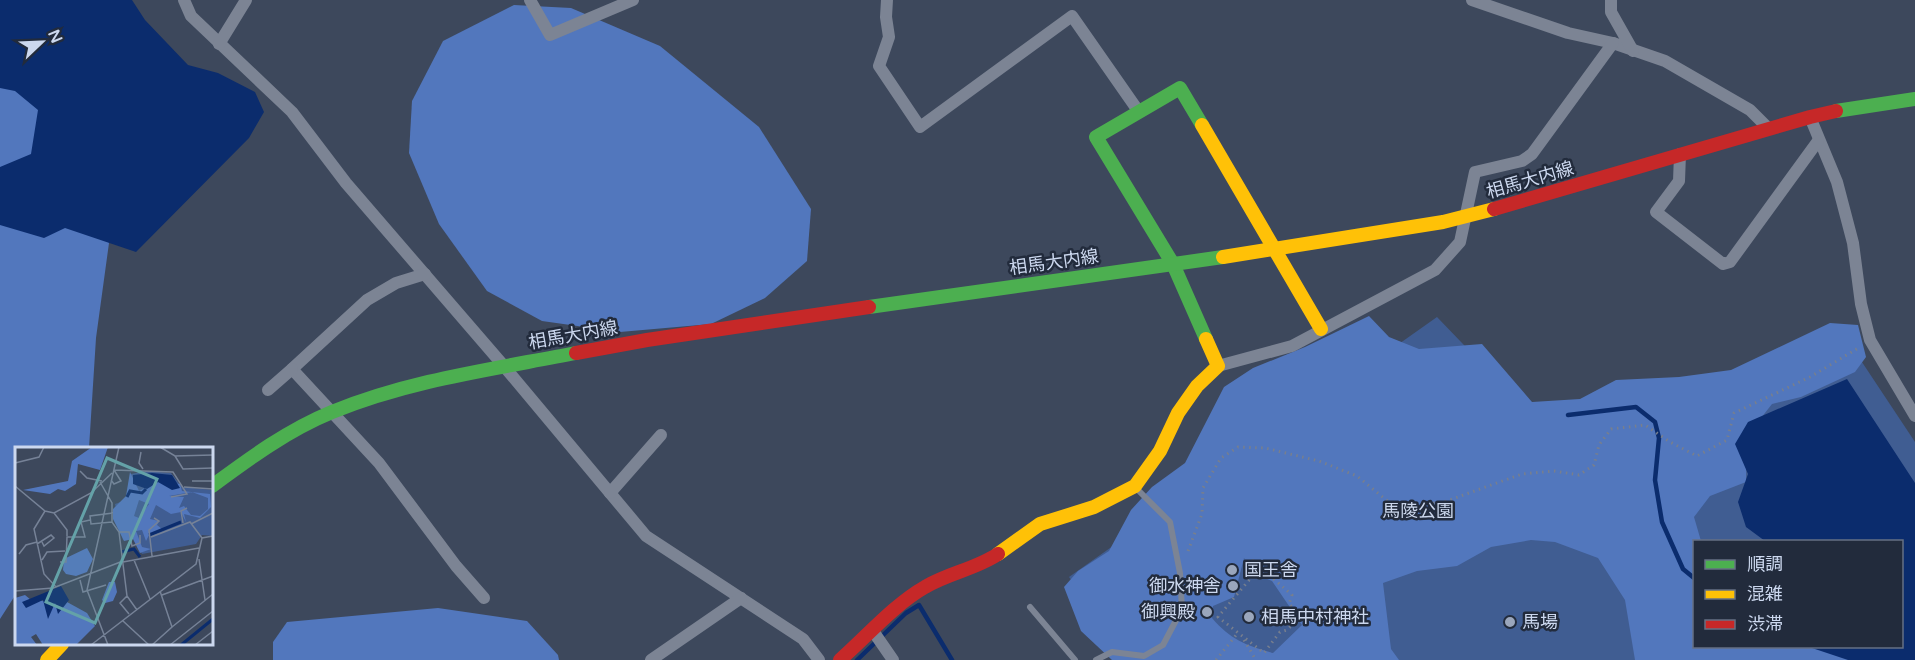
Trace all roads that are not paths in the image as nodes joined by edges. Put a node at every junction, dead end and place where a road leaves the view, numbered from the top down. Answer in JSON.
{"nodes":[{"id":1,"x":184,"y":0,"type":"edge"},
{"id":2,"x":246,"y":0,"type":"edge"},
{"id":3,"x":530,"y":0,"type":"edge"},
{"id":4,"x":633,"y":0,"type":"edge"},
{"id":5,"x":887,"y":0,"type":"edge"},
{"id":6,"x":1472,"y":0,"type":"edge"},
{"id":7,"x":1611,"y":0,"type":"edge"},
{"id":8,"x":1613,"y":43,"type":"junction"},
{"id":9,"x":219,"y":44,"type":"junction"},
{"id":10,"x":1633,"y":51,"type":"junction"},
{"id":11,"x":1915,"y":99,"type":"edge"},
{"id":12,"x":1139,"y":112,"type":"junction"},
{"id":13,"x":1810,"y":117,"type":"junction"},
{"id":14,"x":1769,"y":129,"type":"junction"},
{"id":15,"x":1818,"y":141,"type":"junction"},
{"id":16,"x":1680,"y":154,"type":"junction"},
{"id":17,"x":1275,"y":250,"type":"junction"},
{"id":18,"x":1173,"y":264,"type":"junction"},
{"id":19,"x":424,"y":274,"type":"junction"},
{"id":20,"x":1321,"y":329,"type":"junction"},
{"id":21,"x":503,"y":365,"type":"junction"},
{"id":22,"x":1218,"y":366,"type":"junction"},
{"id":23,"x":292,"y":369,"type":"junction"},
{"id":24,"x":268,"y":390,"type":"dead end"},
{"id":25,"x":332,"y":412,"type":"junction"},
{"id":26,"x":1915,"y":416,"type":"edge"},
{"id":27,"x":661,"y":435,"type":"dead end"},
{"id":28,"x":213,"y":485,"type":"edge"},
{"id":29,"x":1135,"y":486,"type":"junction"},
{"id":30,"x":610,"y":493,"type":"junction"},
{"id":31,"x":484,"y":598,"type":"dead end"},
{"id":32,"x":741,"y":598,"type":"junction"},
{"id":33,"x":1030,"y":607,"type":"dead end"},
{"id":34,"x":873,"y":631,"type":"junction"},
{"id":35,"x":61,"y":645,"type":"edge"},
{"id":36,"x":47,"y":660,"type":"edge"},
{"id":37,"x":651,"y":660,"type":"edge"},
{"id":38,"x":819,"y":660,"type":"edge"},
{"id":39,"x":840,"y":660,"type":"edge"},
{"id":40,"x":893,"y":660,"type":"edge"},
{"id":41,"x":1075,"y":660,"type":"edge"},
{"id":42,"x":1096,"y":660,"type":"edge"}],
"edges":[{"from":1,"to":9,"type":"street"},
{"from":2,"to":9,"type":"street"},
{"from":3,"to":4,"type":"street"},
{"from":5,"to":12,"type":"street"},
{"from":6,"to":8,"type":"street"},
{"from":7,"to":10,"type":"street"},
{"from":8,"to":10,"type":"street"},
{"from":8,"to":20,"type":"street"},
{"from":9,"to":19,"type":"street"},
{"from":10,"to":14,"type":"street"},
{"from":11,"to":13,"type":"main road","name":"相馬大内線"},
{"from":12,"to":17,"type":"main road"},
{"from":12,"to":18,"type":"main road"},
{"from":13,"to":14,"type":"main road","name":"相馬大内線"},
{"from":13,"to":15,"type":"street"},
{"from":14,"to":16,"type":"main road","name":"相馬大内線"},
{"from":15,"to":16,"type":"street"},
{"from":15,"to":26,"type":"street"},
{"from":16,"to":17,"type":"main road","name":"相馬大内線"},
{"from":17,"to":18,"type":"main road","name":"相馬大内線"},
{"from":17,"to":20,"type":"main road"},
{"from":18,"to":21,"type":"main road","name":"相馬大内線"},
{"from":18,"to":22,"type":"main road"},
{"from":19,"to":21,"type":"street"},
{"from":19,"to":23,"type":"street"},
{"from":20,"to":22,"type":"street"},
{"from":21,"to":25,"type":"main road","name":"相馬大内線"},
{"from":21,"to":30,"type":"street"},
{"from":22,"to":29,"type":"main road"},
{"from":23,"to":24,"type":"street"},
{"from":23,"to":25,"type":"street"},
{"from":25,"to":28,"type":"main road","name":"相馬大内線"},
{"from":25,"to":31,"type":"street"},
{"from":27,"to":30,"type":"street"},
{"from":29,"to":34,"type":"main road"},
{"from":29,"to":42,"type":"lane"},
{"from":30,"to":32,"type":"street"},
{"from":32,"to":37,"type":"street"},
{"from":32,"to":38,"type":"street"},
{"from":33,"to":41,"type":"lane"},
{"from":34,"to":39,"type":"main road"},
{"from":34,"to":40,"type":"street"},
{"from":35,"to":36,"type":"main road"}]}
